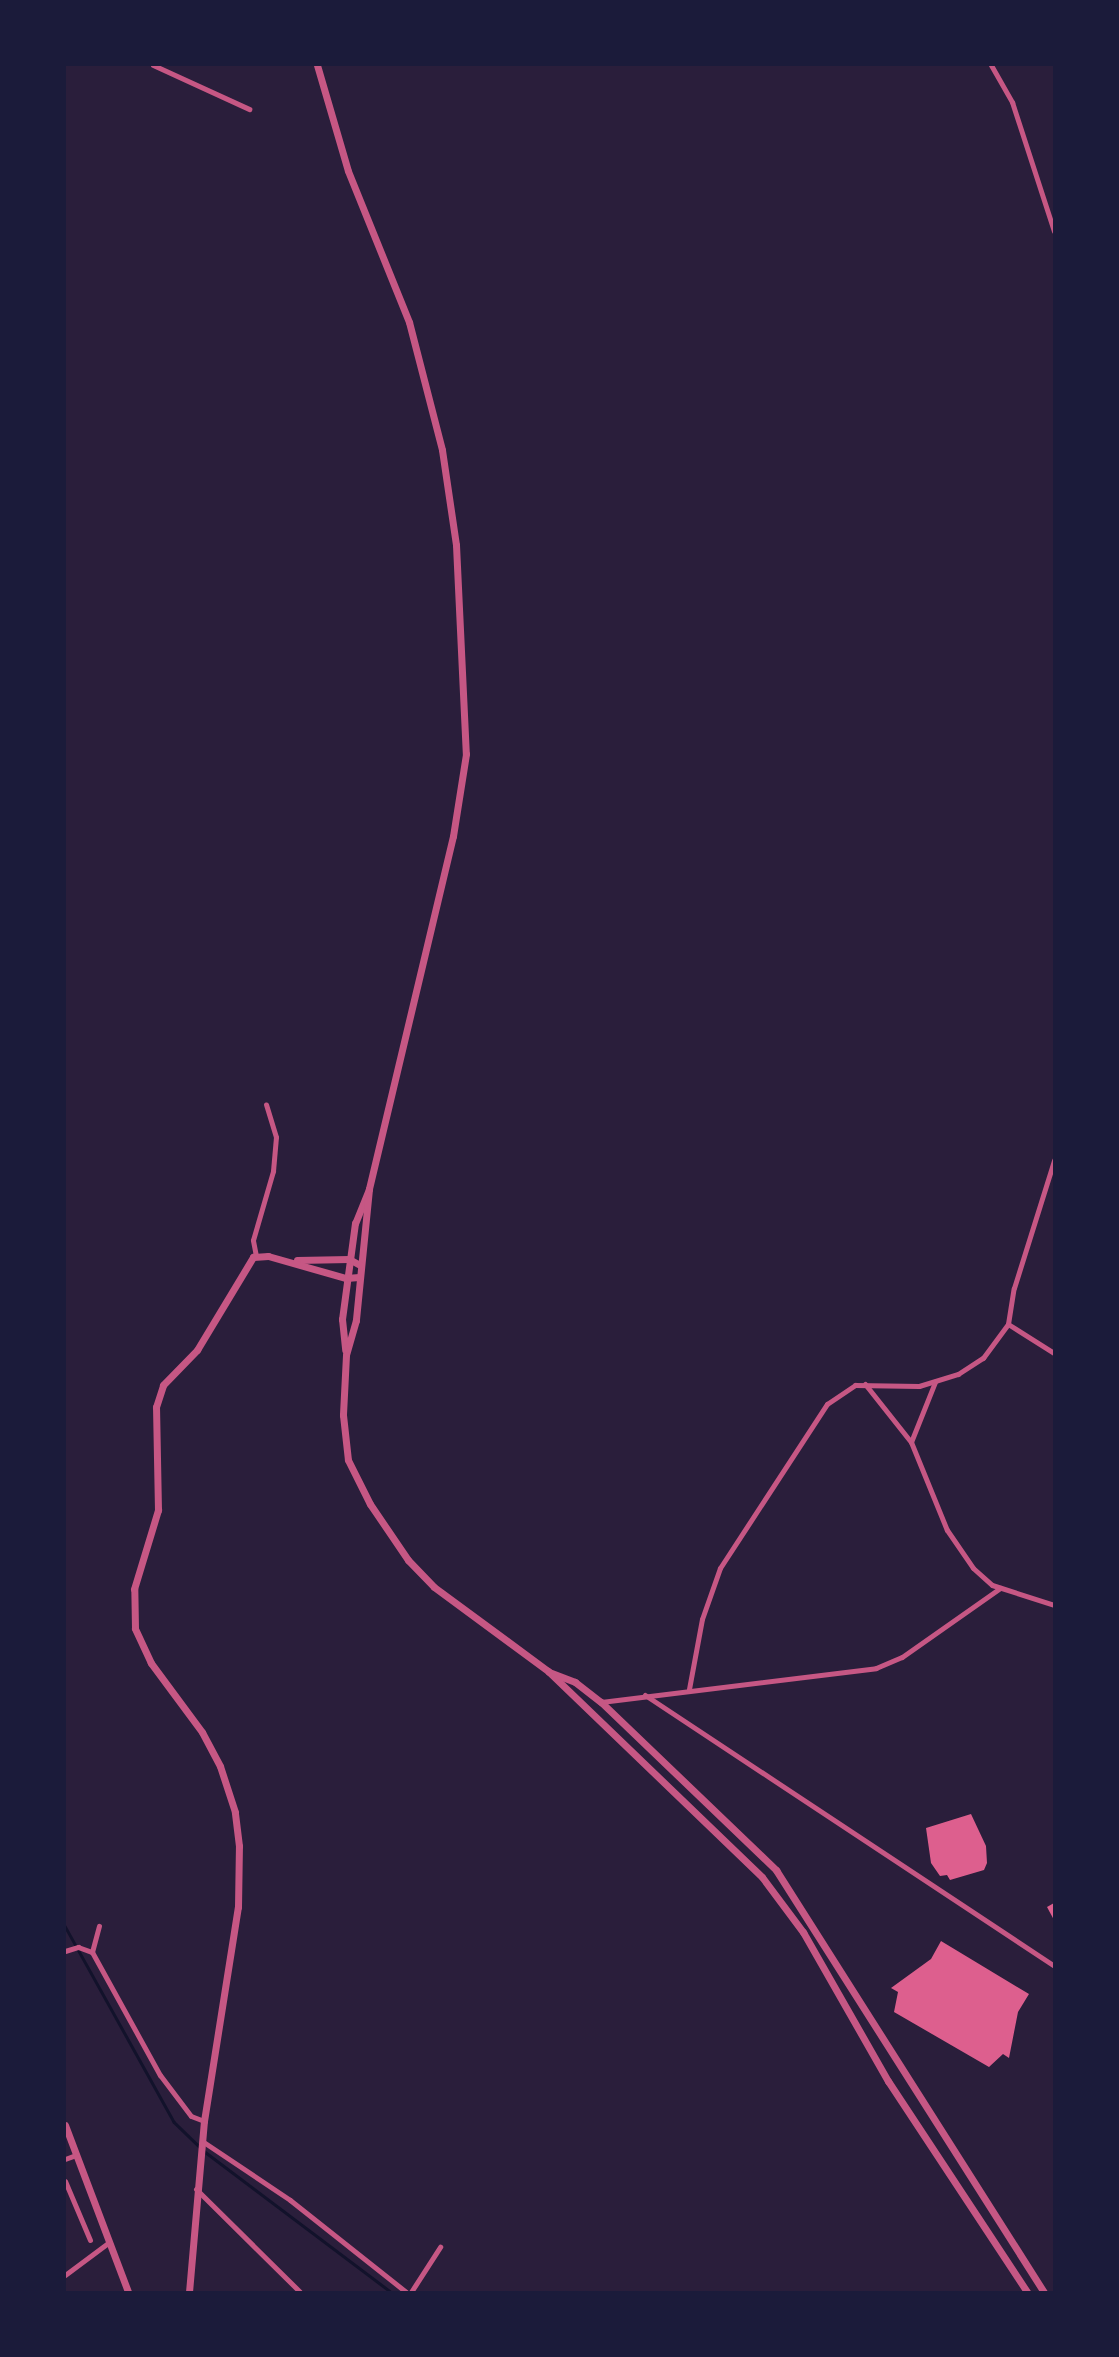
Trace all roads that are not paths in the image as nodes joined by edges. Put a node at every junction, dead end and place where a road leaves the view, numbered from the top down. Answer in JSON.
{"nodes":[{"id":1,"x":152,"y":65,"type":"edge"},
{"id":2,"x":317,"y":65,"type":"edge"},
{"id":3,"x":991,"y":65,"type":"edge"},
{"id":4,"x":250,"y":109,"type":"dead end"},
{"id":5,"x":1054,"y":232,"type":"edge"},
{"id":6,"x":266,"y":1104,"type":"dead end"},
{"id":7,"x":1054,"y":1160,"type":"edge"},
{"id":8,"x":369,"y":1189,"type":"junction"},
{"id":9,"x":256,"y":1256,"type":"junction"},
{"id":10,"x":349,"y":1259,"type":"junction"},
{"id":11,"x":289,"y":1260,"type":"junction"},
{"id":12,"x":360,"y":1265,"type":"junction"},
{"id":13,"x":359,"y":1277,"type":"junction"},
{"id":14,"x":346,"y":1278,"type":"junction"},
{"id":15,"x":1008,"y":1324,"type":"junction"},
{"id":16,"x":1054,"y":1353,"type":"edge"},
{"id":17,"x":346,"y":1355,"type":"junction"},
{"id":18,"x":935,"y":1382,"type":"junction"},
{"id":19,"x":865,"y":1384,"type":"junction"},
{"id":20,"x":911,"y":1442,"type":"junction"},
{"id":21,"x":1000,"y":1588,"type":"junction"},
{"id":22,"x":1054,"y":1605,"type":"edge"},
{"id":23,"x":548,"y":1671,"type":"junction"},
{"id":24,"x":689,"y":1689,"type":"junction"},
{"id":25,"x":645,"y":1695,"type":"junction"},
{"id":26,"x":601,"y":1702,"type":"junction"},
{"id":27,"x":99,"y":1926,"type":"dead end"},
{"id":28,"x":67,"y":1948,"type":"edge"},
{"id":29,"x":92,"y":1952,"type":"junction"},
{"id":30,"x":1054,"y":1966,"type":"edge"},
{"id":31,"x":876,"y":2030,"type":"junction"},
{"id":32,"x":863,"y":2037,"type":"junction"},
{"id":33,"x":204,"y":2121,"type":"junction"},
{"id":34,"x":65,"y":2125,"type":"edge"},
{"id":35,"x":202,"y":2141,"type":"junction"},
{"id":36,"x":76,"y":2155,"type":"junction"},
{"id":37,"x":65,"y":2159,"type":"edge"},
{"id":38,"x":65,"y":2181,"type":"edge"},
{"id":39,"x":196,"y":2189,"type":"junction"},
{"id":40,"x":90,"y":2240,"type":"dead end"},
{"id":41,"x":108,"y":2243,"type":"junction"},
{"id":42,"x":440,"y":2247,"type":"dead end"},
{"id":43,"x":65,"y":2275,"type":"edge"},
{"id":44,"x":128,"y":2292,"type":"edge"},
{"id":45,"x":189,"y":2292,"type":"edge"},
{"id":46,"x":300,"y":2292,"type":"edge"},
{"id":47,"x":409,"y":2292,"type":"edge"},
{"id":48,"x":1027,"y":2292,"type":"edge"},
{"id":49,"x":1044,"y":2292,"type":"edge"}],
"edges":[{"from":1,"to":4,"type":"street"},
{"from":2,"to":8,"type":"street"},
{"from":3,"to":5,"type":"street"},
{"from":6,"to":9,"type":"street"},
{"from":7,"to":15,"type":"street"},
{"from":8,"to":10,"type":"street"},
{"from":8,"to":12,"type":"street"},
{"from":9,"to":11,"type":"street"},
{"from":9,"to":33,"type":"street"},
{"from":10,"to":11,"type":"street"},
{"from":10,"to":12,"type":"street"},
{"from":10,"to":14,"type":"street"},
{"from":11,"to":14,"type":"street"},
{"from":12,"to":13,"type":"street"},
{"from":13,"to":14,"type":"street"},
{"from":13,"to":17,"type":"street"},
{"from":14,"to":17,"type":"street"},
{"from":15,"to":16,"type":"street"},
{"from":15,"to":18,"type":"street"},
{"from":17,"to":23,"type":"street"},
{"from":18,"to":19,"type":"street"},
{"from":18,"to":20,"type":"street"},
{"from":19,"to":20,"type":"street"},
{"from":19,"to":24,"type":"street"},
{"from":20,"to":21,"type":"street"},
{"from":21,"to":22,"type":"street"},
{"from":21,"to":24,"type":"street"},
{"from":23,"to":26,"type":"street"},
{"from":23,"to":32,"type":"street"},
{"from":24,"to":25,"type":"street"},
{"from":25,"to":26,"type":"street"},
{"from":25,"to":30,"type":"street"},
{"from":26,"to":31,"type":"street"},
{"from":27,"to":29,"type":"street"},
{"from":28,"to":29,"type":"street"},
{"from":29,"to":33,"type":"street"},
{"from":31,"to":32,"type":"street"},
{"from":31,"to":49,"type":"street"},
{"from":32,"to":48,"type":"street"},
{"from":33,"to":35,"type":"street"},
{"from":34,"to":36,"type":"street"},
{"from":35,"to":39,"type":"street"},
{"from":35,"to":47,"type":"street"},
{"from":36,"to":37,"type":"street"},
{"from":36,"to":41,"type":"street"},
{"from":38,"to":40,"type":"street"},
{"from":39,"to":45,"type":"street"},
{"from":39,"to":46,"type":"street"},
{"from":41,"to":43,"type":"street"},
{"from":41,"to":44,"type":"street"},
{"from":42,"to":47,"type":"street"}]}
